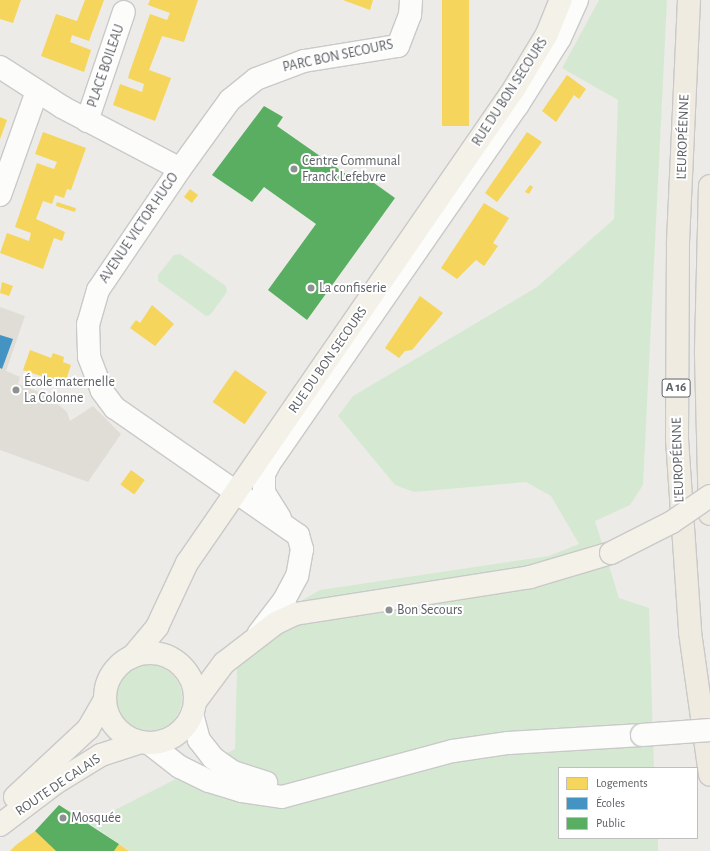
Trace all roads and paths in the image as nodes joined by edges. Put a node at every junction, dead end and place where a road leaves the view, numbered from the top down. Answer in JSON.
{"nodes":[{"id":1,"x":411,"y":0,"type":"edge"},
{"id":2,"x":561,"y":0,"type":"edge"},
{"id":3,"x":577,"y":0,"type":"edge"},
{"id":4,"x":689,"y":0,"type":"edge"},
{"id":5,"x":124,"y":12,"type":"dead end"},
{"id":6,"x":0,"y":67,"type":"edge"},
{"id":7,"x":37,"y":91,"type":"junction"},
{"id":8,"x":87,"y":121,"type":"junction"},
{"id":9,"x":180,"y":169,"type":"junction"},
{"id":10,"x":710,"y":186,"type":"edge"},
{"id":11,"x":0,"y":195,"type":"edge"},
{"id":12,"x":236,"y":493,"type":"junction"},
{"id":13,"x":710,"y":496,"type":"edge"},
{"id":14,"x":710,"y":514,"type":"edge"},
{"id":15,"x":284,"y":522,"type":"junction"},
{"id":16,"x":253,"y":640,"type":"junction"},
{"id":17,"x":132,"y":657,"type":"junction"},
{"id":18,"x":105,"y":699,"type":"junction"},
{"id":19,"x":193,"y":708,"type":"junction"},
{"id":20,"x":710,"y":730,"type":"edge"},
{"id":21,"x":145,"y":743,"type":"junction"},
{"id":22,"x":710,"y":775,"type":"edge"},
{"id":23,"x":349,"y":779,"type":"junction"},
{"id":24,"x":0,"y":809,"type":"edge"},
{"id":25,"x":0,"y":825,"type":"edge"}],
"edges":[{"from":1,"to":9,"type":"street","name":"PARC BON SECOURS"},
{"from":2,"to":12,"type":"main road","name":"RUE DU BON SECOURS"},
{"from":3,"to":15,"type":"street","name":"RUE DU BON SECOURS"},
{"from":4,"to":22,"type":"highway","name":"L'EUROPÉENNE","number":"A 16"},
{"from":5,"to":8,"type":"street","name":"PLACE BOILEAU"},
{"from":6,"to":7,"type":"street","name":"AVENUE VICTOR HUGO"},
{"from":7,"to":8,"type":"street","name":"AVENUE VICTOR HUGO"},
{"from":7,"to":11,"type":"street"},
{"from":8,"to":9,"type":"street","name":"AVENUE VICTOR HUGO"},
{"from":9,"to":12,"type":"street","name":"AVENUE VICTOR HUGO"},
{"from":10,"to":14,"type":"highway","number":"A 16"},
{"from":12,"to":15,"type":"street","name":"AVENUE VICTOR HUGO"},
{"from":12,"to":17,"type":"main road","name":"RUE DU BON SECOURS"},
{"from":13,"to":16,"type":"main road","bridge":true},
{"from":15,"to":16,"type":"street"},
{"from":16,"to":19,"type":"main road"},
{"from":17,"to":18,"type":"main road"},
{"from":17,"to":19,"type":"main road"},
{"from":18,"to":21,"type":"main road"},
{"from":18,"to":24,"type":"main road","name":"ROUTE DE CALAIS"},
{"from":19,"to":21,"type":"main road"},
{"from":19,"to":23,"type":"street"},
{"from":20,"to":23,"type":"street","bridge":true},
{"from":21,"to":23,"type":"street"},
{"from":21,"to":25,"type":"main road","name":"ROUTE DE CALAIS"}]}
